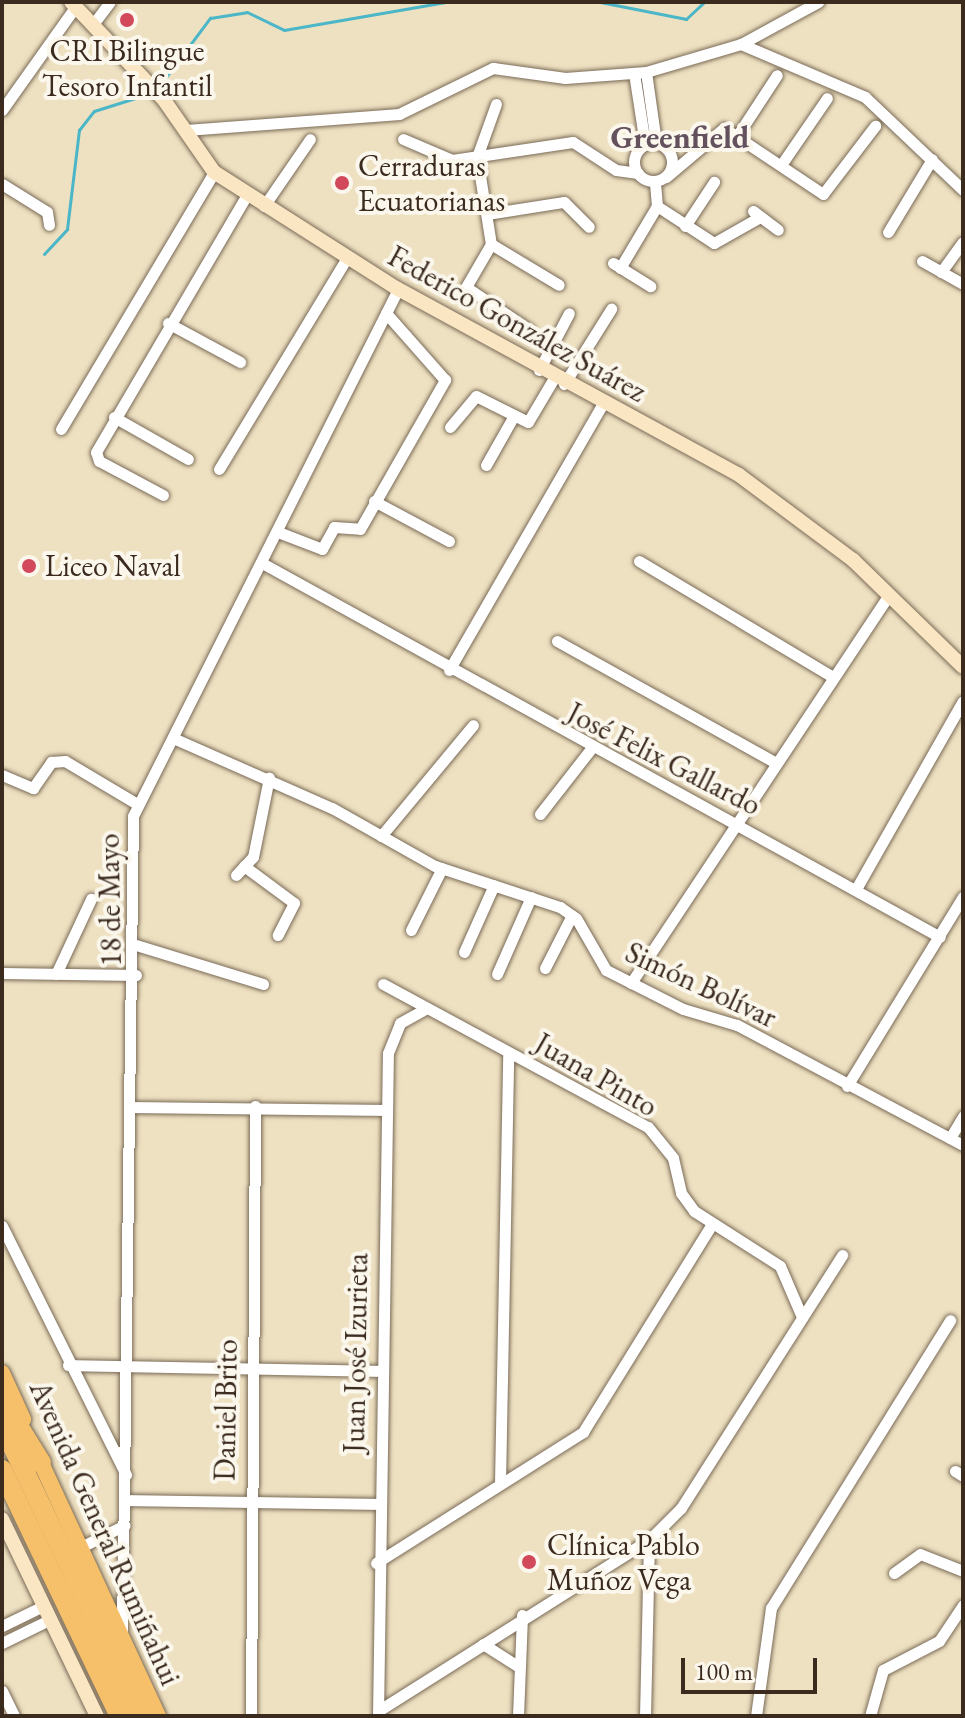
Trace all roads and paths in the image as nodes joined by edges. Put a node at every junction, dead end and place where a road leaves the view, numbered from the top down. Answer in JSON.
{"nodes":[{"id":1,"x":110,"y":2,"type":"edge"},
{"id":2,"x":818,"y":2,"type":"edge"},
{"id":3,"x":73,"y":4,"type":"edge"},
{"id":4,"x":94,"y":23,"type":"junction"},
{"id":5,"x":741,"y":44,"type":"junction"},
{"id":6,"x":640,"y":72,"type":"junction"},
{"id":7,"x":777,"y":75,"type":"dead end"},
{"id":8,"x":827,"y":98,"type":"dead end"},
{"id":9,"x":496,"y":104,"type":"dead end"},
{"id":10,"x":2,"y":110,"type":"edge"},
{"id":11,"x":875,"y":126,"type":"dead end"},
{"id":12,"x":186,"y":130,"type":"junction"},
{"id":13,"x":739,"y":133,"type":"junction"},
{"id":14,"x":310,"y":139,"type":"dead end"},
{"id":15,"x":403,"y":139,"type":"dead end"},
{"id":16,"x":650,"y":143,"type":"junction"},
{"id":17,"x":477,"y":157,"type":"junction"},
{"id":18,"x":932,"y":159,"type":"junction"},
{"id":19,"x":670,"y":163,"type":"junction"},
{"id":20,"x":781,"y":165,"type":"junction"},
{"id":21,"x":684,"y":168,"type":"junction"},
{"id":22,"x":214,"y":172,"type":"junction"},
{"id":23,"x":638,"y":173,"type":"junction"},
{"id":24,"x":660,"y":180,"type":"junction"},
{"id":25,"x":2,"y":184,"type":"edge"},
{"id":26,"x":963,"y":190,"type":"edge"},
{"id":27,"x":725,"y":191,"type":"dead end"},
{"id":28,"x":247,"y":195,"type":"junction"},
{"id":29,"x":264,"y":206,"type":"junction"},
{"id":30,"x":657,"y":206,"type":"junction"},
{"id":31,"x":487,"y":214,"type":"junction"},
{"id":32,"x":49,"y":225,"type":"dead end"},
{"id":33,"x":685,"y":226,"type":"junction"},
{"id":34,"x":589,"y":227,"type":"dead end"},
{"id":35,"x":778,"y":230,"type":"dead end"},
{"id":36,"x":888,"y":232,"type":"dead end"},
{"id":37,"x":963,"y":242,"type":"edge"},
{"id":38,"x":491,"y":244,"type":"junction"},
{"id":39,"x":347,"y":258,"type":"junction"},
{"id":40,"x":922,"y":261,"type":"dead end"},
{"id":41,"x":941,"y":272,"type":"junction"},
{"id":42,"x":963,"y":284,"type":"edge"},
{"id":43,"x":559,"y":285,"type":"dead end"},
{"id":44,"x":650,"y":286,"type":"dead end"},
{"id":45,"x":398,"y":289,"type":"junction"},
{"id":46,"x":611,"y":309,"type":"dead end"},
{"id":47,"x":386,"y":313,"type":"junction"},
{"id":48,"x":569,"y":313,"type":"dead end"},
{"id":49,"x":168,"y":323,"type":"junction"},
{"id":50,"x":530,"y":330,"type":"dead end"},
{"id":51,"x":240,"y":362,"type":"dead end"},
{"id":52,"x":539,"y":370,"type":"junction"},
{"id":53,"x":559,"y":381,"type":"junction"},
{"id":54,"x":604,"y":401,"type":"junction"},
{"id":55,"x":114,"y":417,"type":"junction"},
{"id":56,"x":512,"y":419,"type":"junction"},
{"id":57,"x":450,"y":427,"type":"dead end"},
{"id":58,"x":61,"y":429,"type":"dead end"},
{"id":59,"x":188,"y":459,"type":"dead end"},
{"id":60,"x":486,"y":465,"type":"dead end"},
{"id":61,"x":219,"y":469,"type":"dead end"},
{"id":62,"x":163,"y":495,"type":"dead end"},
{"id":63,"x":374,"y":501,"type":"junction"},
{"id":64,"x":278,"y":532,"type":"junction"},
{"id":65,"x":449,"y":541,"type":"dead end"},
{"id":66,"x":639,"y":561,"type":"dead end"},
{"id":67,"x":262,"y":563,"type":"junction"},
{"id":68,"x":887,"y":598,"type":"junction"},
{"id":69,"x":557,"y":641,"type":"dead end"},
{"id":70,"x":963,"y":667,"type":"edge"},
{"id":71,"x":449,"y":670,"type":"junction"},
{"id":72,"x":831,"y":676,"type":"junction"},
{"id":73,"x":963,"y":701,"type":"edge"},
{"id":74,"x":473,"y":725,"type":"dead end"},
{"id":75,"x":173,"y":738,"type":"junction"},
{"id":76,"x":590,"y":750,"type":"junction"},
{"id":77,"x":776,"y":763,"type":"junction"},
{"id":78,"x":2,"y":775,"type":"edge"},
{"id":79,"x":269,"y":778,"type":"junction"},
{"id":80,"x":137,"y":804,"type":"junction"},
{"id":81,"x":540,"y":814,"type":"dead end"},
{"id":82,"x":738,"y":824,"type":"junction"},
{"id":83,"x":381,"y":836,"type":"junction"},
{"id":84,"x":442,"y":868,"type":"junction"},
{"id":85,"x":494,"y":885,"type":"junction"},
{"id":86,"x":856,"y":889,"type":"junction"},
{"id":87,"x":531,"y":897,"type":"junction"},
{"id":88,"x":963,"y":897,"type":"edge"},
{"id":89,"x":91,"y":899,"type":"dead end"},
{"id":90,"x":572,"y":915,"type":"junction"},
{"id":91,"x":411,"y":930,"type":"dead end"},
{"id":92,"x":278,"y":935,"type":"dead end"},
{"id":93,"x":940,"y":937,"type":"junction"},
{"id":94,"x":136,"y":945,"type":"junction"},
{"id":95,"x":464,"y":952,"type":"dead end"},
{"id":96,"x":545,"y":968,"type":"dead end"},
{"id":97,"x":2,"y":973,"type":"edge"},
{"id":98,"x":56,"y":974,"type":"junction"},
{"id":99,"x":497,"y":974,"type":"dead end"},
{"id":100,"x":136,"y":975,"type":"junction"},
{"id":101,"x":631,"y":983,"type":"junction"},
{"id":102,"x":263,"y":984,"type":"dead end"},
{"id":103,"x":383,"y":984,"type":"dead end"},
{"id":104,"x":425,"y":1009,"type":"junction"},
{"id":105,"x":508,"y":1053,"type":"junction"},
{"id":106,"x":847,"y":1086,"type":"junction"},
{"id":107,"x":255,"y":1106,"type":"junction"},
{"id":108,"x":134,"y":1107,"type":"junction"},
{"id":109,"x":384,"y":1110,"type":"junction"},
{"id":110,"x":963,"y":1116,"type":"edge"},
{"id":111,"x":950,"y":1138,"type":"junction"},
{"id":112,"x":963,"y":1145,"type":"edge"},
{"id":113,"x":2,"y":1226,"type":"edge"},
{"id":114,"x":710,"y":1227,"type":"junction"},
{"id":115,"x":842,"y":1255,"type":"dead end"},
{"id":116,"x":802,"y":1317,"type":"junction"},
{"id":117,"x":950,"y":1320,"type":"dead end"},
{"id":118,"x":68,"y":1365,"type":"junction"},
{"id":119,"x":128,"y":1366,"type":"junction"},
{"id":120,"x":251,"y":1369,"type":"junction"},
{"id":121,"x":380,"y":1371,"type":"junction"},
{"id":122,"x":2,"y":1373,"type":"edge"},
{"id":123,"x":2,"y":1400,"type":"edge"},
{"id":124,"x":2,"y":1424,"type":"edge"},
{"id":125,"x":41,"y":1463,"type":"junction"},
{"id":126,"x":2,"y":1470,"type":"edge"},
{"id":127,"x":127,"y":1476,"type":"junction"},
{"id":128,"x":500,"y":1483,"type":"junction"},
{"id":129,"x":127,"y":1500,"type":"junction"},
{"id":130,"x":248,"y":1502,"type":"junction"},
{"id":131,"x":377,"y":1504,"type":"junction"},
{"id":132,"x":2,"y":1519,"type":"edge"},
{"id":133,"x":125,"y":1525,"type":"junction"},
{"id":134,"x":649,"y":1540,"type":"junction"},
{"id":135,"x":79,"y":1548,"type":"junction"},
{"id":136,"x":376,"y":1563,"type":"junction"},
{"id":137,"x":963,"y":1571,"type":"edge"},
{"id":138,"x":894,"y":1573,"type":"dead end"},
{"id":139,"x":963,"y":1605,"type":"edge"},
{"id":140,"x":46,"y":1613,"type":"junction"},
{"id":141,"x":522,"y":1615,"type":"junction"},
{"id":142,"x":2,"y":1626,"type":"edge"},
{"id":143,"x":121,"y":1638,"type":"junction"},
{"id":144,"x":2,"y":1643,"type":"edge"},
{"id":145,"x":483,"y":1644,"type":"junction"},
{"id":146,"x":519,"y":1667,"type":"junction"},
{"id":147,"x":2,"y":1691,"type":"edge"},
{"id":148,"x":378,"y":1713,"type":"edge"},
{"id":149,"x":14,"y":1716,"type":"edge"},
{"id":150,"x":97,"y":1716,"type":"edge"},
{"id":151,"x":120,"y":1716,"type":"edge"},
{"id":152,"x":141,"y":1716,"type":"edge"},
{"id":153,"x":158,"y":1716,"type":"edge"},
{"id":154,"x":251,"y":1716,"type":"edge"},
{"id":155,"x":518,"y":1716,"type":"edge"},
{"id":156,"x":645,"y":1716,"type":"edge"},
{"id":157,"x":756,"y":1716,"type":"edge"},
{"id":158,"x":870,"y":1716,"type":"edge"}],
"edges":[{"from":1,"to":4,"type":"street"},
{"from":2,"to":5,"type":"street"},
{"from":3,"to":4,"type":"street","name":"Federico González Suárez"},
{"from":3,"to":10,"type":"street"},
{"from":4,"to":12,"type":"street","name":"Federico González Suárez"},
{"from":5,"to":6,"type":"street"},
{"from":5,"to":18,"type":"street"},
{"from":6,"to":12,"type":"street"},
{"from":6,"to":16,"type":"street"},
{"from":7,"to":13,"type":"street"},
{"from":8,"to":20,"type":"street"},
{"from":9,"to":17,"type":"street"},
{"from":11,"to":20,"type":"street"},
{"from":12,"to":22,"type":"street","name":"Federico González Suárez"},
{"from":13,"to":20,"type":"street"},
{"from":13,"to":21,"type":"street"},
{"from":14,"to":29,"type":"street"},
{"from":15,"to":17,"type":"street"},
{"from":16,"to":19,"type":"street"},
{"from":16,"to":23,"type":"street"},
{"from":17,"to":23,"type":"street"},
{"from":17,"to":31,"type":"street"},
{"from":18,"to":26,"type":"street"},
{"from":18,"to":36,"type":"street"},
{"from":19,"to":21,"type":"street"},
{"from":19,"to":24,"type":"street"},
{"from":21,"to":24,"type":"street"},
{"from":22,"to":28,"type":"street","name":"Federico González Suárez"},
{"from":22,"to":58,"type":"street"},
{"from":23,"to":24,"type":"street"},
{"from":24,"to":30,"type":"street"},
{"from":25,"to":32,"type":"street"},
{"from":27,"to":33,"type":"street"},
{"from":28,"to":29,"type":"street","name":"Federico González Suárez"},
{"from":28,"to":49,"type":"street"},
{"from":29,"to":39,"type":"street","name":"Federico González Suárez"},
{"from":30,"to":33,"type":"street"},
{"from":30,"to":44,"type":"street"},
{"from":31,"to":34,"type":"street"},
{"from":31,"to":38,"type":"street"},
{"from":33,"to":35,"type":"street"},
{"from":37,"to":41,"type":"street"},
{"from":38,"to":43,"type":"street"},
{"from":38,"to":50,"type":"street"},
{"from":39,"to":45,"type":"street","name":"Federico González Suárez"},
{"from":39,"to":61,"type":"street"},
{"from":40,"to":41,"type":"street"},
{"from":41,"to":42,"type":"street"},
{"from":45,"to":47,"type":"street","name":"18 de Mayo"},
{"from":45,"to":52,"type":"street","name":"Federico González Suárez"},
{"from":46,"to":53,"type":"street"},
{"from":47,"to":63,"type":"street"},
{"from":47,"to":64,"type":"street","name":"18 de Mayo"},
{"from":48,"to":52,"type":"street"},
{"from":49,"to":51,"type":"street"},
{"from":49,"to":55,"type":"street"},
{"from":52,"to":53,"type":"street","name":"Federico González Suárez"},
{"from":53,"to":54,"type":"street","name":"Federico González Suárez"},
{"from":53,"to":56,"type":"street"},
{"from":54,"to":68,"type":"street","name":"Federico González Suárez"},
{"from":54,"to":71,"type":"street"},
{"from":55,"to":59,"type":"street"},
{"from":55,"to":62,"type":"street"},
{"from":56,"to":57,"type":"street"},
{"from":56,"to":60,"type":"street"},
{"from":63,"to":64,"type":"street"},
{"from":63,"to":65,"type":"street"},
{"from":64,"to":67,"type":"street","name":"18 de Mayo"},
{"from":66,"to":72,"type":"street"},
{"from":67,"to":71,"type":"street","name":"José Felix Gallardo"},
{"from":67,"to":75,"type":"street","name":"18 de Mayo"},
{"from":68,"to":70,"type":"street","name":"Federico González Suárez"},
{"from":68,"to":72,"type":"street"},
{"from":69,"to":77,"type":"street"},
{"from":71,"to":76,"type":"street","name":"José Felix Gallardo"},
{"from":72,"to":77,"type":"street"},
{"from":73,"to":86,"type":"street"},
{"from":74,"to":83,"type":"street"},
{"from":75,"to":79,"type":"street"},
{"from":75,"to":80,"type":"street","name":"18 de Mayo"},
{"from":76,"to":81,"type":"street"},
{"from":76,"to":82,"type":"street","name":"José Felix Gallardo"},
{"from":77,"to":82,"type":"street"},
{"from":78,"to":80,"type":"street"},
{"from":79,"to":83,"type":"street"},
{"from":79,"to":92,"type":"street"},
{"from":80,"to":94,"type":"street","name":"18 de Mayo"},
{"from":82,"to":86,"type":"street","name":"José Felix Gallardo"},
{"from":82,"to":101,"type":"street"},
{"from":83,"to":84,"type":"street"},
{"from":84,"to":85,"type":"street"},
{"from":84,"to":91,"type":"street"},
{"from":85,"to":87,"type":"street"},
{"from":85,"to":95,"type":"street"},
{"from":86,"to":93,"type":"street","name":"José Felix Gallardo"},
{"from":87,"to":90,"type":"street"},
{"from":87,"to":99,"type":"street"},
{"from":88,"to":93,"type":"street"},
{"from":89,"to":98,"type":"street"},
{"from":90,"to":96,"type":"street"},
{"from":90,"to":101,"type":"street","name":"Simón Bolívar"},
{"from":93,"to":106,"type":"street"},
{"from":94,"to":100,"type":"street","name":"18 de Mayo"},
{"from":94,"to":102,"type":"street"},
{"from":97,"to":98,"type":"street"},
{"from":98,"to":100,"type":"street"},
{"from":100,"to":108,"type":"street","name":"18 de Mayo"},
{"from":101,"to":106,"type":"street","name":"Simón Bolívar"},
{"from":103,"to":104,"type":"street","name":"Juana Pinto"},
{"from":104,"to":105,"type":"street","name":"Juana Pinto"},
{"from":104,"to":109,"type":"street","name":"Juan José Izurieta"},
{"from":105,"to":114,"type":"street","name":"Juana Pinto"},
{"from":105,"to":128,"type":"street"},
{"from":106,"to":111,"type":"street","name":"Simón Bolívar"},
{"from":107,"to":108,"type":"street"},
{"from":107,"to":109,"type":"street"},
{"from":107,"to":120,"type":"street","name":"Daniel Brito"},
{"from":108,"to":119,"type":"street","name":"18 de Mayo"},
{"from":109,"to":121,"type":"street","name":"Juan José Izurieta"},
{"from":110,"to":111,"type":"street"},
{"from":111,"to":112,"type":"street","name":"Simón Bolívar"},
{"from":113,"to":118,"type":"street"},
{"from":114,"to":116,"type":"street","name":"Juana Pinto"},
{"from":114,"to":128,"type":"street"},
{"from":115,"to":116,"type":"street"},
{"from":116,"to":134,"type":"street"},
{"from":117,"to":157,"type":"street"},
{"from":118,"to":119,"type":"street"},
{"from":118,"to":127,"type":"street"},
{"from":119,"to":120,"type":"street"},
{"from":119,"to":127,"type":"street","name":"18 de Mayo"},
{"from":120,"to":121,"type":"street"},
{"from":120,"to":130,"type":"street","name":"Daniel Brito"},
{"from":121,"to":131,"type":"street","name":"Juan José Izurieta"},
{"from":122,"to":125,"type":"main road","name":"Avenida General Rumiñahui"},
{"from":123,"to":125,"type":"highway"},
{"from":124,"to":152,"type":"highway"},
{"from":125,"to":135,"type":"main road","name":"Avenida General Rumiñahui"},
{"from":126,"to":151,"type":"highway"},
{"from":127,"to":129,"type":"street","name":"18 de Mayo"},
{"from":128,"to":136,"type":"street"},
{"from":129,"to":130,"type":"street"},
{"from":129,"to":133,"type":"street","name":"18 de Mayo"},
{"from":130,"to":131,"type":"street"},
{"from":130,"to":154,"type":"street","name":"Daniel Brito"},
{"from":131,"to":136,"type":"street","name":"Juan José Izurieta"},
{"from":132,"to":140,"type":"street"},
{"from":133,"to":135,"type":"street"},
{"from":133,"to":143,"type":"street","name":"18 de Mayo"},
{"from":134,"to":141,"type":"street"},
{"from":134,"to":156,"type":"street"},
{"from":135,"to":143,"type":"main road","name":"Avenida General Rumiñahui"},
{"from":136,"to":148,"type":"street","name":"Juan José Izurieta"},
{"from":137,"to":138,"type":"street"},
{"from":139,"to":158,"type":"street"},
{"from":140,"to":142,"type":"street"},
{"from":140,"to":144,"type":"street"},
{"from":140,"to":150,"type":"street"},
{"from":141,"to":145,"type":"street"},
{"from":141,"to":146,"type":"street"},
{"from":143,"to":153,"type":"main road","name":"Avenida General Rumiñahui"},
{"from":145,"to":146,"type":"street"},
{"from":145,"to":148,"type":"street"},
{"from":146,"to":155,"type":"street"},
{"from":147,"to":149,"type":"street"}]}
